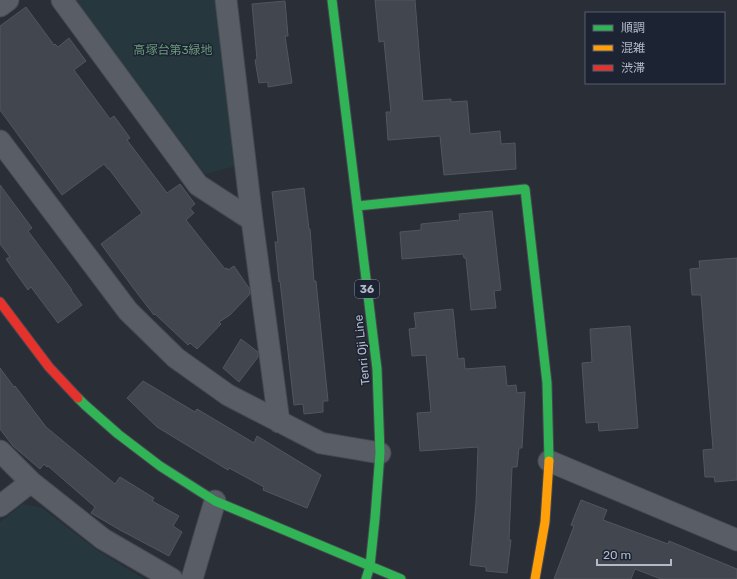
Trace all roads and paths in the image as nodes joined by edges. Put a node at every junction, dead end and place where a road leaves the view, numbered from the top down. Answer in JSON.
{"nodes":[{"id":1,"x":8,"y":0,"type":"edge"},
{"id":2,"x":62,"y":0,"type":"edge"},
{"id":3,"x":226,"y":0,"type":"edge"},
{"id":4,"x":332,"y":0,"type":"edge"},
{"id":5,"x":0,"y":6,"type":"edge"},
{"id":6,"x":0,"y":140,"type":"edge"},
{"id":7,"x":357,"y":206,"type":"junction"},
{"id":8,"x":252,"y":220,"type":"junction"},
{"id":9,"x":0,"y":302,"type":"edge"},
{"id":10,"x":279,"y":422,"type":"junction"},
{"id":11,"x":0,"y":451,"type":"edge"},
{"id":12,"x":380,"y":453,"type":"junction"},
{"id":13,"x":549,"y":461,"type":"junction"},
{"id":14,"x":32,"y":482,"type":"junction"},
{"id":15,"x":215,"y":501,"type":"junction"},
{"id":16,"x":0,"y":506,"type":"edge"},
{"id":17,"x":737,"y":540,"type":"edge"},
{"id":18,"x":370,"y":566,"type":"junction"},
{"id":19,"x":172,"y":579,"type":"edge"},
{"id":20,"x":192,"y":579,"type":"edge"},
{"id":21,"x":366,"y":579,"type":"edge"},
{"id":22,"x":401,"y":579,"type":"edge"},
{"id":23,"x":535,"y":579,"type":"edge"}],
"edges":[{"from":1,"to":5,"type":"street"},
{"from":2,"to":8,"type":"street"},
{"from":3,"to":8,"type":"street"},
{"from":4,"to":7,"type":"street","name":"Tenri Oji Line","number":"36"},
{"from":6,"to":10,"type":"street"},
{"from":7,"to":12,"type":"street","name":"Tenri Oji Line","number":"36"},
{"from":7,"to":13,"type":"street"},
{"from":8,"to":10,"type":"street"},
{"from":9,"to":15,"type":"street"},
{"from":10,"to":12,"type":"street"},
{"from":11,"to":14,"type":"street"},
{"from":12,"to":18,"type":"street","name":"Tenri Oji Line","number":"36"},
{"from":13,"to":17,"type":"street"},
{"from":13,"to":23,"type":"street"},
{"from":14,"to":16,"type":"street"},
{"from":14,"to":19,"type":"street"},
{"from":15,"to":18,"type":"street"},
{"from":15,"to":20,"type":"street"},
{"from":18,"to":21,"type":"street","name":"Tenri Oji Line","number":"36"},
{"from":18,"to":22,"type":"street"}]}
